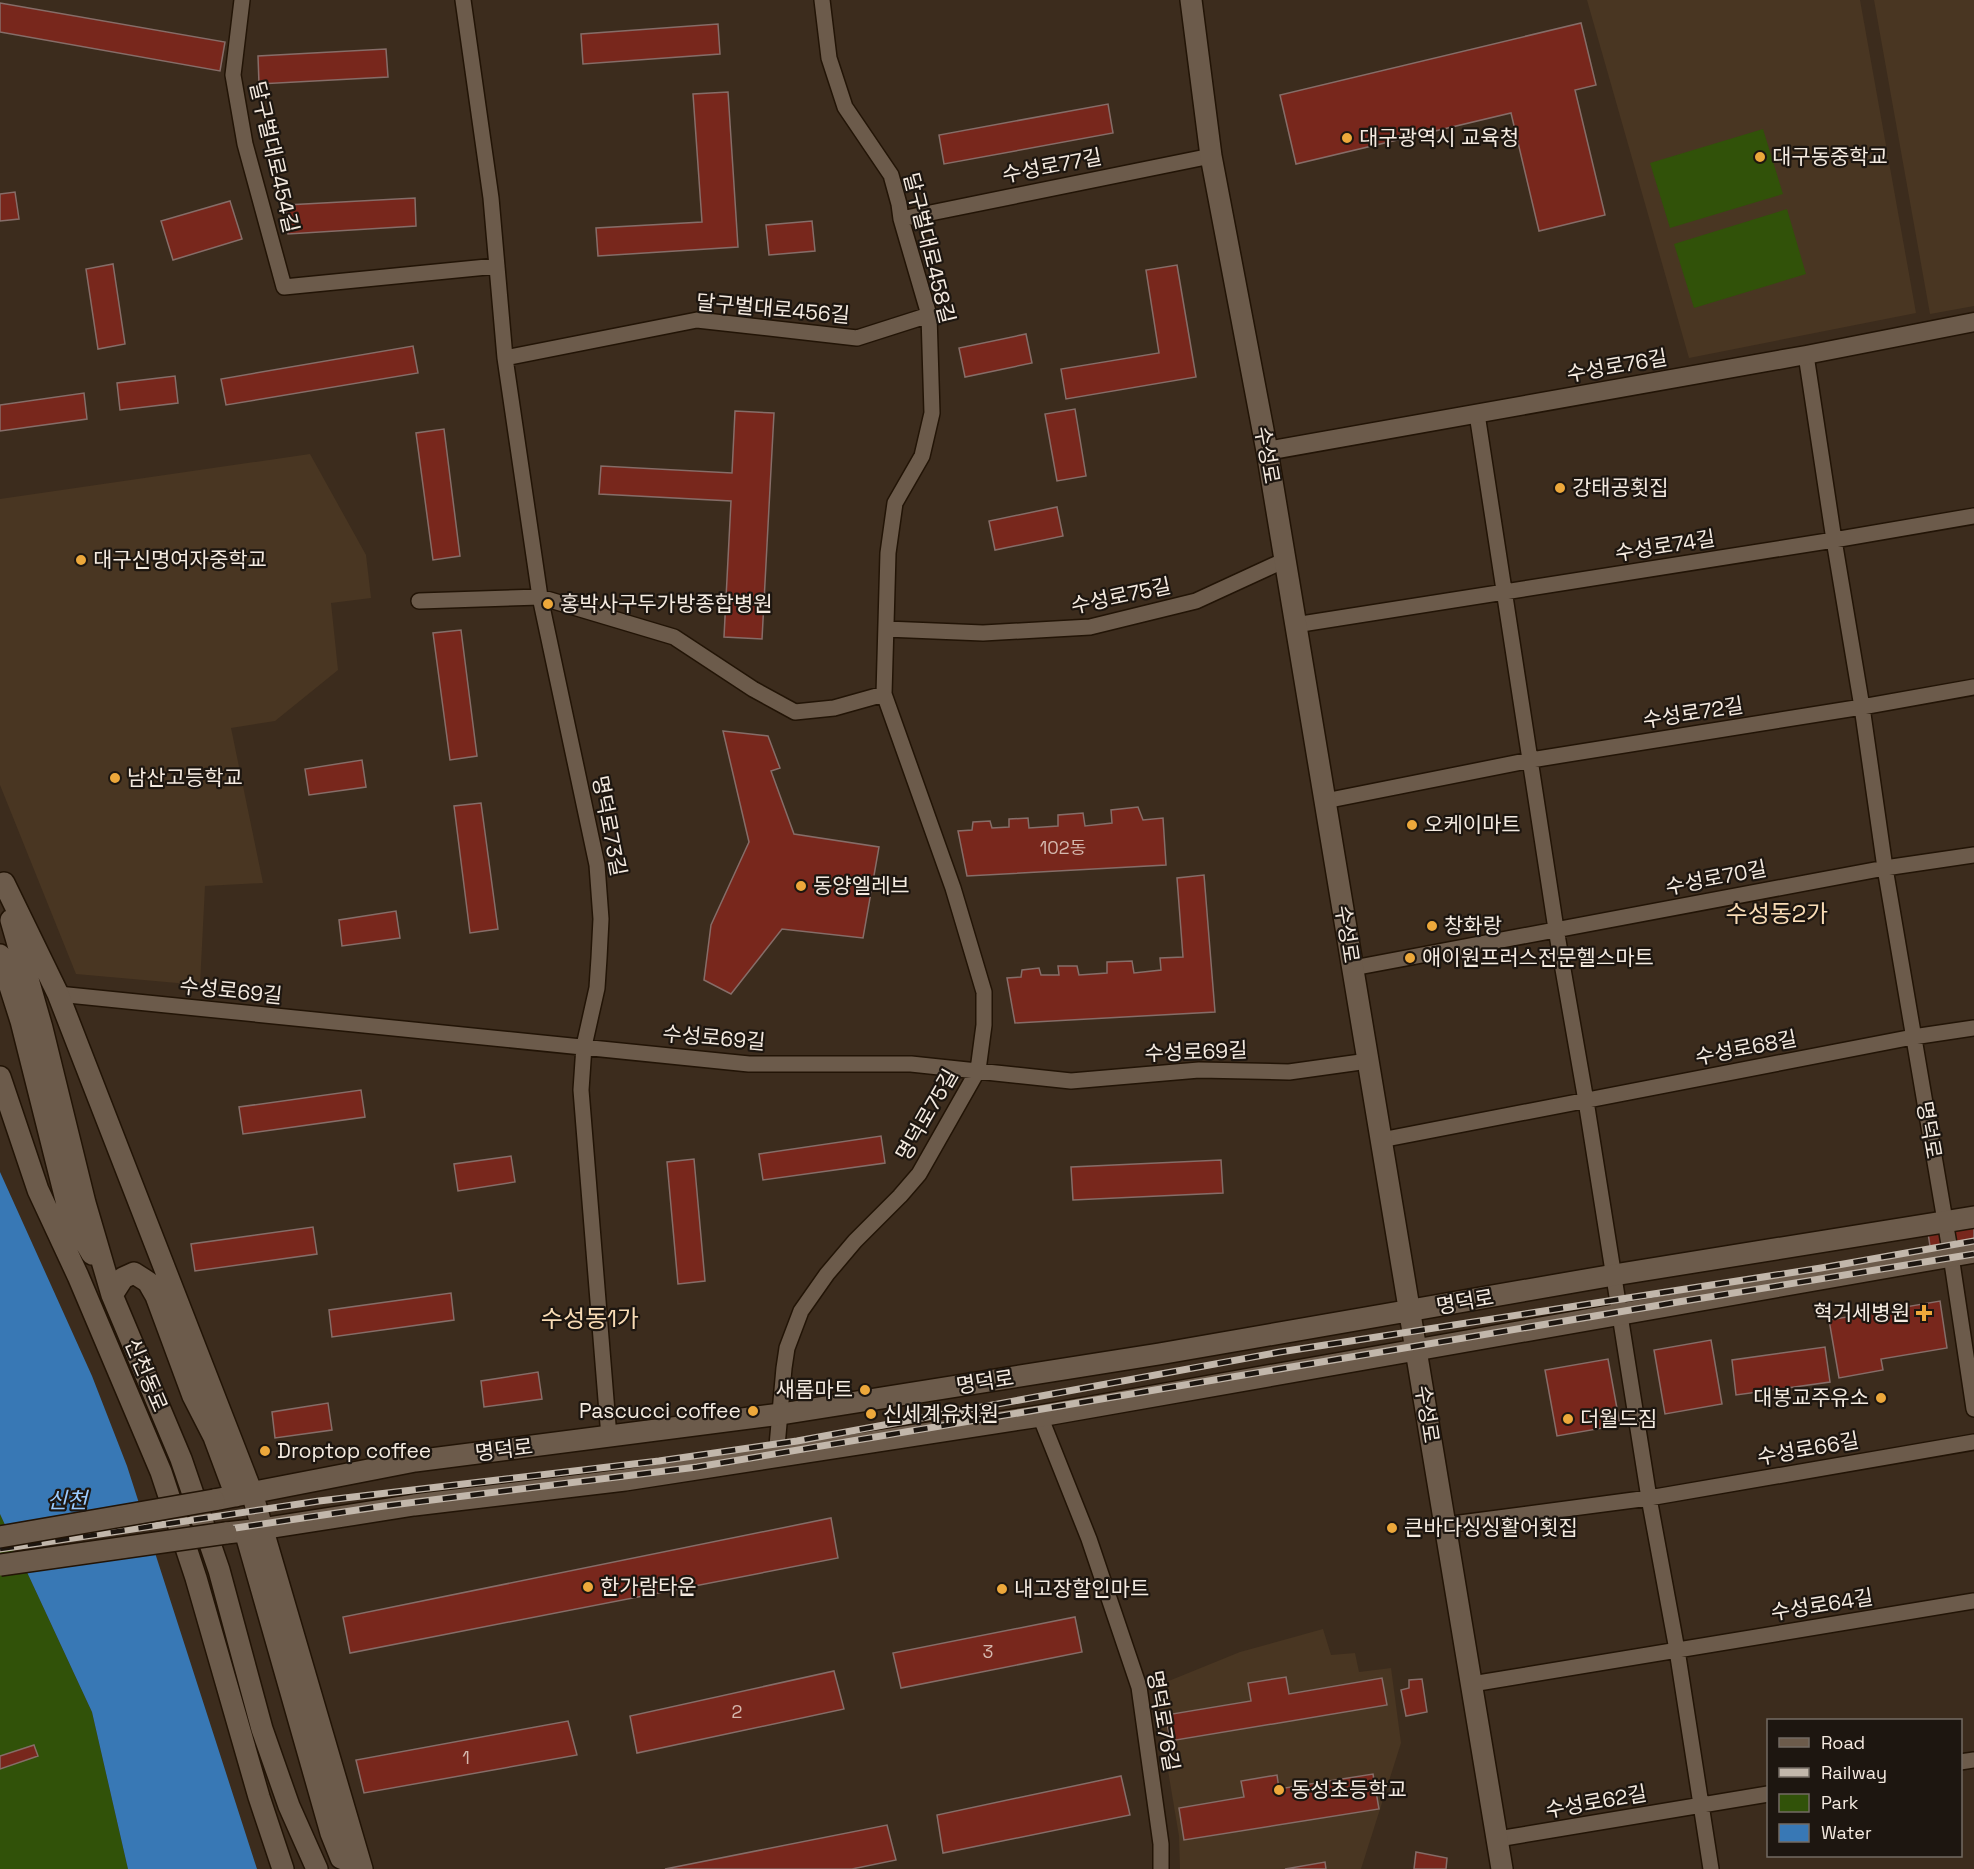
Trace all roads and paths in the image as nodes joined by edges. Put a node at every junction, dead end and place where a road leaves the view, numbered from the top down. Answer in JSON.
{"nodes":[{"id":1,"x":242,"y":0,"type":"edge"},
{"id":2,"x":464,"y":0,"type":"edge"},
{"id":3,"x":822,"y":0,"type":"edge"},
{"id":4,"x":1191,"y":0,"type":"edge"},
{"id":5,"x":1211,"y":156,"type":"junction"},
{"id":6,"x":901,"y":219,"type":"junction"},
{"id":7,"x":497,"y":266,"type":"junction"},
{"id":8,"x":929,"y":315,"type":"junction"},
{"id":9,"x":1974,"y":322,"type":"edge"},
{"id":10,"x":1806,"y":355,"type":"junction"},
{"id":11,"x":505,"y":358,"type":"junction"},
{"id":12,"x":1477,"y":414,"type":"junction"},
{"id":13,"x":1267,"y":451,"type":"junction"},
{"id":14,"x":1974,"y":516,"type":"edge"},
{"id":15,"x":1834,"y":540,"type":"junction"},
{"id":16,"x":1285,"y":560,"type":"junction"},
{"id":17,"x":1504,"y":593,"type":"junction"},
{"id":18,"x":540,"y":597,"type":"junction"},
{"id":19,"x":419,"y":600,"type":"dead end"},
{"id":20,"x":1295,"y":625,"type":"junction"},
{"id":21,"x":886,"y":629,"type":"junction"},
{"id":22,"x":1974,"y":687,"type":"edge"},
{"id":23,"x":884,"y":694,"type":"junction"},
{"id":24,"x":1862,"y":707,"type":"junction"},
{"id":25,"x":1531,"y":760,"type":"junction"},
{"id":26,"x":1325,"y":801,"type":"junction"},
{"id":27,"x":1974,"y":855,"type":"edge"},
{"id":28,"x":1885,"y":868,"type":"junction"},
{"id":29,"x":2,"y":878,"type":"edge"},
{"id":30,"x":1556,"y":929,"type":"junction"},
{"id":31,"x":0,"y":955,"type":"edge"},
{"id":32,"x":1353,"y":968,"type":"junction"},
{"id":33,"x":58,"y":994,"type":"junction"},
{"id":34,"x":1974,"y":1028,"type":"edge"},
{"id":35,"x":1913,"y":1037,"type":"junction"},
{"id":36,"x":584,"y":1046,"type":"junction"},
{"id":37,"x":1368,"y":1061,"type":"junction"},
{"id":38,"x":978,"y":1070,"type":"junction"},
{"id":39,"x":0,"y":1077,"type":"edge"},
{"id":40,"x":1586,"y":1101,"type":"junction"},
{"id":41,"x":1381,"y":1140,"type":"junction"},
{"id":42,"x":1974,"y":1217,"type":"edge"},
{"id":43,"x":1945,"y":1222,"type":"junction"},
{"id":44,"x":1974,"y":1252,"type":"edge"},
{"id":45,"x":1951,"y":1256,"type":"junction"},
{"id":46,"x":1614,"y":1275,"type":"junction"},
{"id":47,"x":110,"y":1289,"type":"junction"},
{"id":48,"x":1410,"y":1312,"type":"junction"},
{"id":49,"x":1620,"y":1316,"type":"junction"},
{"id":50,"x":1416,"y":1351,"type":"junction"},
{"id":51,"x":1974,"y":1409,"type":"edge"},
{"id":52,"x":781,"y":1414,"type":"junction"},
{"id":53,"x":1040,"y":1416,"type":"junction"},
{"id":54,"x":609,"y":1437,"type":"junction"},
{"id":55,"x":1974,"y":1442,"type":"edge"},
{"id":56,"x":777,"y":1457,"type":"junction"},
{"id":57,"x":244,"y":1495,"type":"junction"},
{"id":58,"x":1649,"y":1498,"type":"junction"},
{"id":59,"x":1445,"y":1525,"type":"junction"},
{"id":60,"x":244,"y":1531,"type":"junction"},
{"id":61,"x":0,"y":1537,"type":"edge"},
{"id":62,"x":0,"y":1565,"type":"edge"},
{"id":63,"x":1974,"y":1601,"type":"edge"},
{"id":64,"x":1677,"y":1650,"type":"junction"},
{"id":65,"x":1472,"y":1684,"type":"junction"},
{"id":66,"x":262,"y":1729,"type":"junction"},
{"id":67,"x":303,"y":1738,"type":"junction"},
{"id":68,"x":1767,"y":1794,"type":"edge"},
{"id":69,"x":1701,"y":1805,"type":"junction"},
{"id":70,"x":1498,"y":1839,"type":"junction"},
{"id":71,"x":362,"y":1868,"type":"edge"},
{"id":72,"x":283,"y":1869,"type":"edge"},
{"id":73,"x":317,"y":1869,"type":"edge"},
{"id":74,"x":1161,"y":1869,"type":"edge"},
{"id":75,"x":1503,"y":1869,"type":"edge"},
{"id":76,"x":1711,"y":1869,"type":"edge"}],
"edges":[{"from":1,"to":7,"type":"street","name":"달구벌대로454길"},
{"from":2,"to":7,"type":"street"},
{"from":3,"to":6,"type":"street","name":"달구벌대로458길"},
{"from":4,"to":5,"type":"main road","name":"수성로"},
{"from":5,"to":6,"type":"street","name":"수성로77길"},
{"from":5,"to":13,"type":"main road","name":"수성로"},
{"from":6,"to":8,"type":"street","name":"달구벌대로458길"},
{"from":7,"to":11,"type":"street"},
{"from":8,"to":11,"type":"street","name":"달구벌대로456길"},
{"from":8,"to":21,"type":"street","name":"달구벌대로458길"},
{"from":9,"to":10,"type":"street","name":"수성로76길"},
{"from":10,"to":12,"type":"street","name":"수성로76길"},
{"from":10,"to":15,"type":"street"},
{"from":11,"to":18,"type":"street"},
{"from":12,"to":13,"type":"street","name":"수성로76길"},
{"from":12,"to":17,"type":"street"},
{"from":13,"to":16,"type":"main road","name":"수성로"},
{"from":14,"to":15,"type":"street","name":"수성로74길"},
{"from":15,"to":17,"type":"street","name":"수성로74길"},
{"from":15,"to":24,"type":"street"},
{"from":16,"to":20,"type":"main road","name":"수성로"},
{"from":16,"to":21,"type":"street","name":"수성로75길"},
{"from":17,"to":20,"type":"street","name":"수성로74길"},
{"from":17,"to":25,"type":"street"},
{"from":18,"to":19,"type":"street"},
{"from":18,"to":23,"type":"street"},
{"from":18,"to":36,"type":"street","name":"명덕로73길"},
{"from":20,"to":26,"type":"main road","name":"수성로"},
{"from":21,"to":23,"type":"street","name":"달구벌대로458길"},
{"from":22,"to":24,"type":"street","name":"수성로72길"},
{"from":23,"to":38,"type":"street","name":"명덕로75길"},
{"from":24,"to":25,"type":"street","name":"수성로72길"},
{"from":24,"to":28,"type":"street"},
{"from":25,"to":26,"type":"street","name":"수성로72길"},
{"from":25,"to":30,"type":"street"},
{"from":26,"to":32,"type":"main road","name":"수성로"},
{"from":27,"to":28,"type":"street","name":"수성로70길"},
{"from":28,"to":30,"type":"street","name":"수성로70길"},
{"from":28,"to":35,"type":"street"},
{"from":29,"to":33,"type":"main road"},
{"from":29,"to":47,"type":"main road","name":"신천동로"},
{"from":30,"to":32,"type":"street","name":"수성로70길"},
{"from":30,"to":40,"type":"street"},
{"from":31,"to":47,"type":"main road"},
{"from":32,"to":37,"type":"main road","name":"수성로"},
{"from":33,"to":36,"type":"street","name":"수성로69길"},
{"from":33,"to":57,"type":"main road"},
{"from":34,"to":35,"type":"street","name":"수성로68길"},
{"from":35,"to":40,"type":"street","name":"수성로68길"},
{"from":35,"to":43,"type":"street","name":"명덕로"},
{"from":36,"to":38,"type":"street","name":"수성로69길"},
{"from":36,"to":54,"type":"street","name":"명덕로73길"},
{"from":37,"to":38,"type":"street","name":"수성로69길"},
{"from":37,"to":41,"type":"main road","name":"수성로"},
{"from":38,"to":52,"type":"street","name":"명덕로75길"},
{"from":39,"to":72,"type":"main road","name":"신천동로"},
{"from":40,"to":41,"type":"street","name":"수성로68길"},
{"from":40,"to":46,"type":"street"},
{"from":41,"to":48,"type":"main road","name":"수성로"},
{"from":42,"to":43,"type":"main road","name":"명덕로"},
{"from":43,"to":45,"type":"street","name":"명덕로"},
{"from":43,"to":46,"type":"main road","name":"명덕로"},
{"from":44,"to":45,"type":"main road","name":"명덕로"},
{"from":45,"to":49,"type":"main road","name":"명덕로"},
{"from":45,"to":51,"type":"street"},
{"from":46,"to":48,"type":"main road","name":"명덕로"},
{"from":46,"to":49,"type":"street"},
{"from":47,"to":57,"type":"main road"},
{"from":47,"to":66,"type":"main road","name":"신천동로"},
{"from":48,"to":50,"type":"main road","name":"수성로"},
{"from":48,"to":52,"type":"main road","name":"명덕로"},
{"from":49,"to":50,"type":"main road","name":"명덕로"},
{"from":49,"to":58,"type":"street"},
{"from":50,"to":53,"type":"main road","name":"명덕로"},
{"from":50,"to":59,"type":"main road","name":"수성로"},
{"from":52,"to":54,"type":"main road","name":"명덕로"},
{"from":52,"to":56,"type":"street","name":"명덕로75길"},
{"from":53,"to":56,"type":"main road","name":"명덕로"},
{"from":53,"to":74,"type":"street","name":"명덕로76길"},
{"from":54,"to":57,"type":"main road","name":"명덕로"},
{"from":55,"to":58,"type":"street","name":"수성로66길"},
{"from":56,"to":60,"type":"main road","name":"명덕로"},
{"from":57,"to":60,"type":"main road"},
{"from":57,"to":61,"type":"main road","name":"명덕로","bridge":true},
{"from":58,"to":59,"type":"street","name":"수성로66길"},
{"from":58,"to":64,"type":"street"},
{"from":59,"to":65,"type":"main road","name":"수성로"},
{"from":60,"to":62,"type":"main road","name":"명덕로","bridge":true},
{"from":60,"to":67,"type":"main road"},
{"from":60,"to":71,"type":"main road"},
{"from":63,"to":64,"type":"street","name":"수성로64길"},
{"from":64,"to":65,"type":"street","name":"수성로64길"},
{"from":64,"to":69,"type":"street"},
{"from":65,"to":70,"type":"main road","name":"수성로"},
{"from":66,"to":67,"type":"main road"},
{"from":66,"to":73,"type":"main road","name":"신천동로"},
{"from":67,"to":71,"type":"main road"},
{"from":68,"to":69,"type":"street","name":"수성로62길"},
{"from":69,"to":70,"type":"street","name":"수성로62길"},
{"from":69,"to":76,"type":"street"},
{"from":70,"to":75,"type":"main road","name":"수성로"}]}
